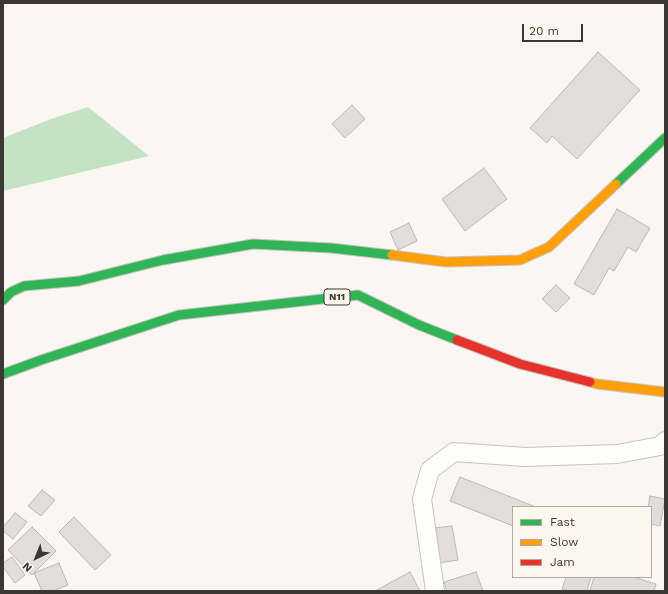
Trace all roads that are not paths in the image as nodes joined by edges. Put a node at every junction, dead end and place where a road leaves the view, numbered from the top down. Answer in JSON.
{"nodes":[{"id":1,"x":665,"y":138,"type":"edge"},
{"id":2,"x":3,"y":300,"type":"edge"},
{"id":3,"x":3,"y":374,"type":"edge"},
{"id":4,"x":665,"y":392,"type":"edge"},
{"id":5,"x":665,"y":441,"type":"edge"},
{"id":6,"x":435,"y":591,"type":"edge"}],
"edges":[{"from":1,"to":2,"type":"main road"},
{"from":3,"to":4,"type":"main road","number":"N11"},
{"from":5,"to":6,"type":"street"}]}
